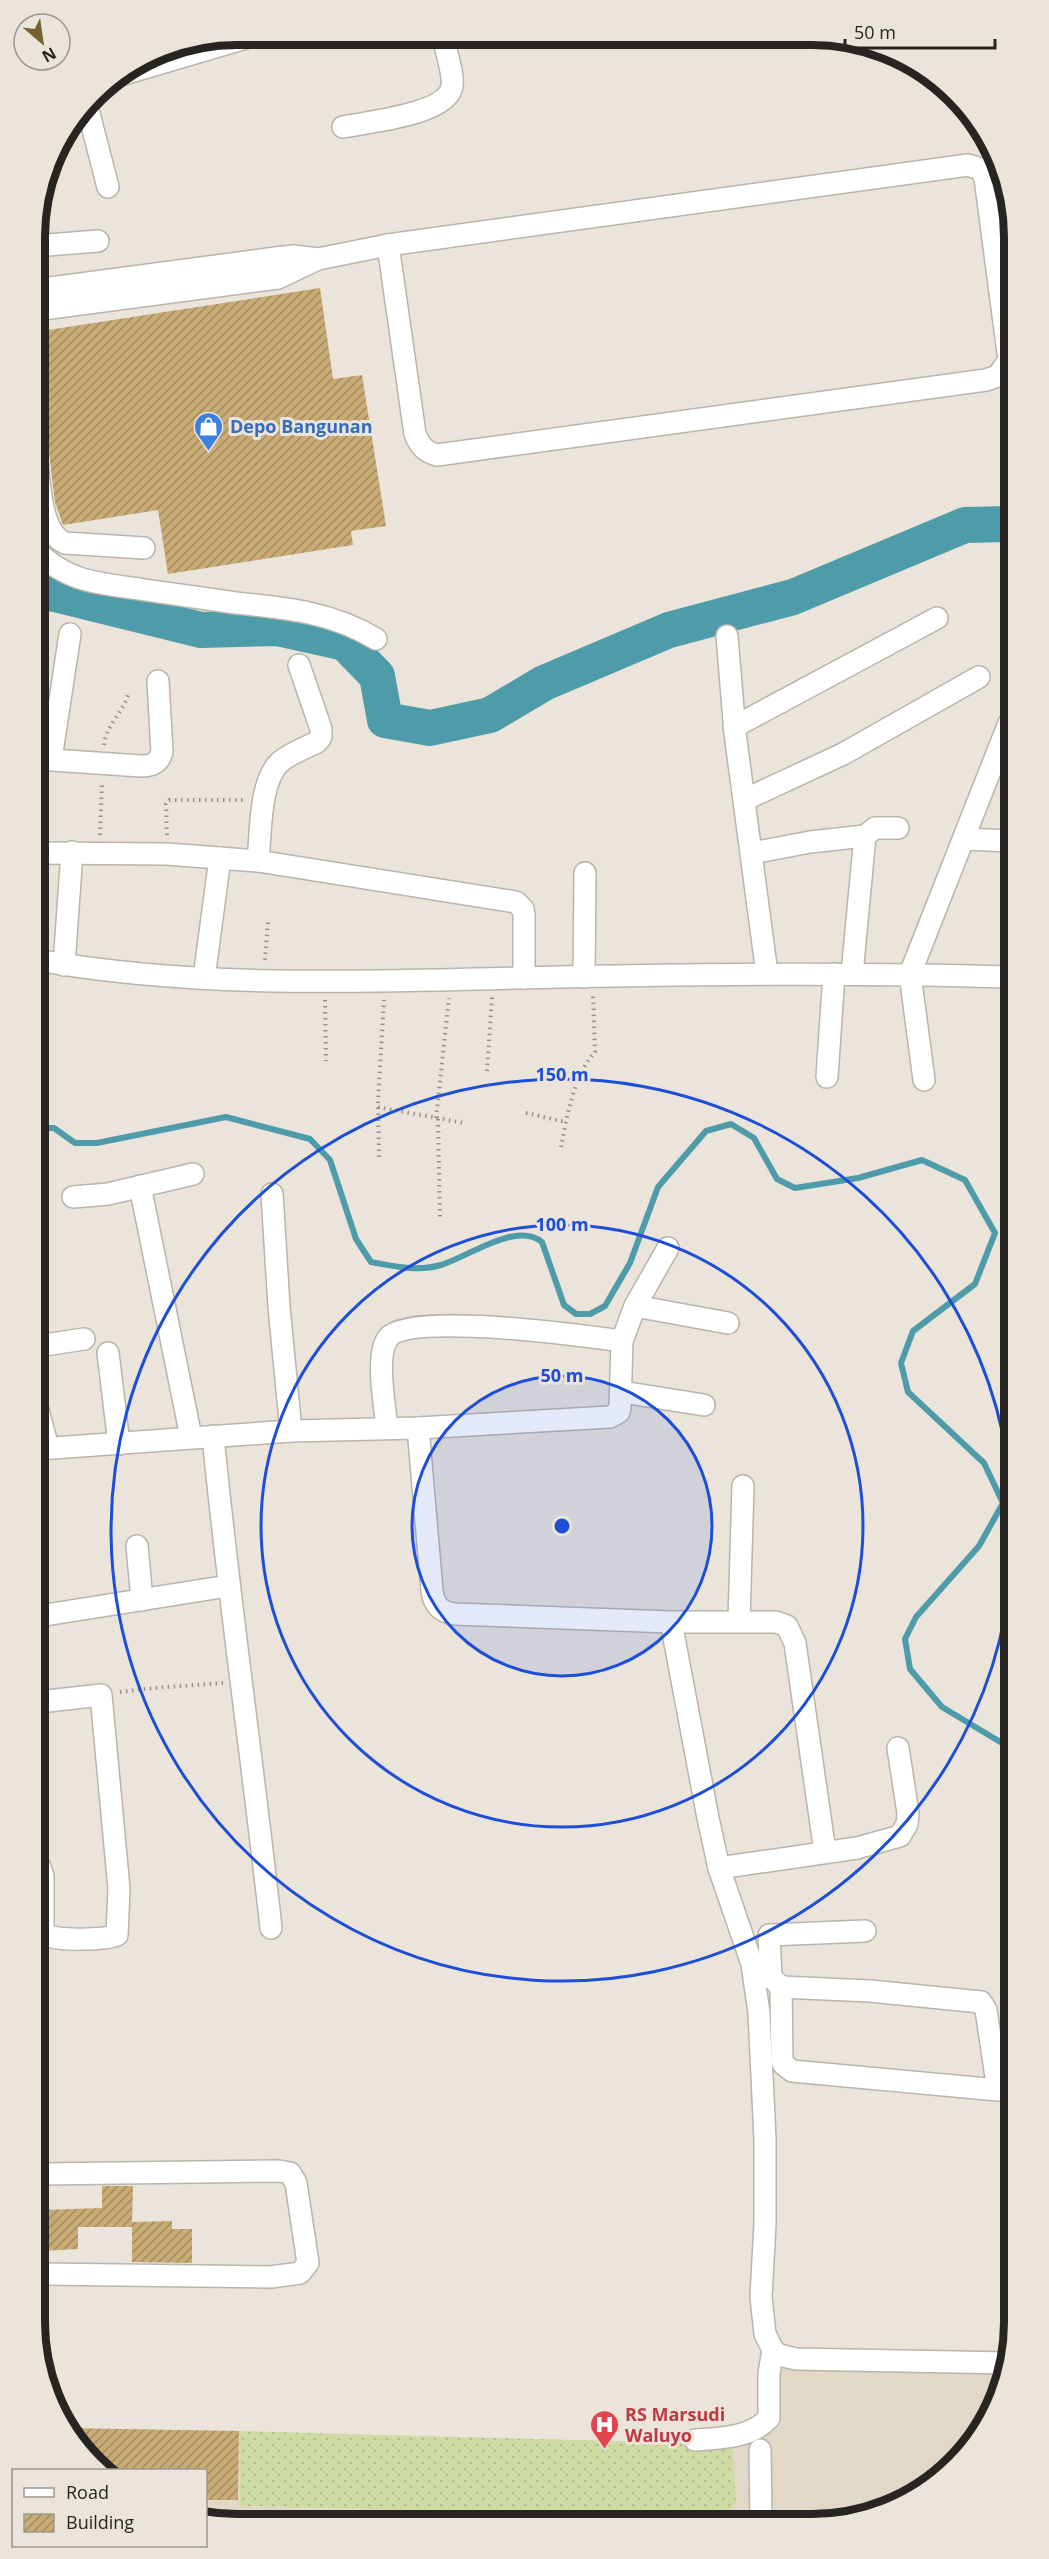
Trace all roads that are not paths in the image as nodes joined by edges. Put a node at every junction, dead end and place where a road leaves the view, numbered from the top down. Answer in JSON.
{"nodes":[{"id":1,"x":445,"y":45,"type":"edge"},
{"id":2,"x":218,"y":46,"type":"edge"},
{"id":3,"x":152,"y":66,"type":"edge"},
{"id":4,"x":89,"y":115,"type":"edge"},
{"id":5,"x":343,"y":127,"type":"dead end"},
{"id":6,"x":108,"y":187,"type":"dead end"},
{"id":7,"x":98,"y":241,"type":"dead end"},
{"id":8,"x":45,"y":245,"type":"edge"},
{"id":9,"x":388,"y":245,"type":"junction"},
{"id":10,"x":318,"y":259,"type":"junction"},
{"id":11,"x":45,"y":289,"type":"edge"},
{"id":12,"x":45,"y":309,"type":"edge"},
{"id":13,"x":1004,"y":323,"type":"edge"},
{"id":14,"x":1004,"y":368,"type":"edge"},
{"id":15,"x":45,"y":521,"type":"edge"},
{"id":16,"x":144,"y":548,"type":"dead end"},
{"id":17,"x":45,"y":560,"type":"edge"},
{"id":18,"x":937,"y":618,"type":"dead end"},
{"id":19,"x":70,"y":634,"type":"dead end"},
{"id":20,"x":727,"y":636,"type":"dead end"},
{"id":21,"x":376,"y":639,"type":"dead end"},
{"id":22,"x":299,"y":665,"type":"dead end"},
{"id":23,"x":979,"y":677,"type":"dead end"},
{"id":24,"x":158,"y":681,"type":"dead end"},
{"id":25,"x":734,"y":727,"type":"junction"},
{"id":26,"x":1004,"y":739,"type":"edge"},
{"id":27,"x":45,"y":754,"type":"edge"},
{"id":28,"x":45,"y":759,"type":"edge"},
{"id":29,"x":744,"y":800,"type":"junction"},
{"id":30,"x":898,"y":828,"type":"dead end"},
{"id":31,"x":865,"y":836,"type":"junction"},
{"id":32,"x":964,"y":839,"type":"junction"},
{"id":33,"x":1004,"y":841,"type":"edge"},
{"id":34,"x":72,"y":852,"type":"junction"},
{"id":35,"x":45,"y":853,"type":"edge"},
{"id":36,"x":752,"y":853,"type":"junction"},
{"id":37,"x":220,"y":858,"type":"junction"},
{"id":38,"x":258,"y":861,"type":"junction"},
{"id":39,"x":585,"y":873,"type":"dead end"},
{"id":40,"x":45,"y":961,"type":"edge"},
{"id":41,"x":64,"y":965,"type":"junction"},
{"id":42,"x":767,"y":974,"type":"junction"},
{"id":43,"x":843,"y":974,"type":"junction"},
{"id":44,"x":910,"y":974,"type":"junction"},
{"id":45,"x":588,"y":977,"type":"junction"},
{"id":46,"x":1004,"y":977,"type":"edge"},
{"id":47,"x":204,"y":978,"type":"junction"},
{"id":48,"x":525,"y":978,"type":"junction"},
{"id":49,"x":827,"y":1077,"type":"dead end"},
{"id":50,"x":924,"y":1080,"type":"dead end"},
{"id":51,"x":192,"y":1174,"type":"dead end"},
{"id":52,"x":140,"y":1186,"type":"junction"},
{"id":53,"x":272,"y":1194,"type":"dead end"},
{"id":54,"x":73,"y":1197,"type":"dead end"},
{"id":55,"x":668,"y":1248,"type":"dead end"},
{"id":56,"x":635,"y":1306,"type":"junction"},
{"id":57,"x":728,"y":1323,"type":"dead end"},
{"id":58,"x":84,"y":1339,"type":"dead end"},
{"id":59,"x":622,"y":1341,"type":"junction"},
{"id":60,"x":45,"y":1345,"type":"edge"},
{"id":61,"x":108,"y":1353,"type":"dead end"},
{"id":62,"x":622,"y":1392,"type":"junction"},
{"id":63,"x":704,"y":1405,"type":"dead end"},
{"id":64,"x":387,"y":1428,"type":"junction"},
{"id":65,"x":418,"y":1428,"type":"junction"},
{"id":66,"x":291,"y":1431,"type":"junction"},
{"id":67,"x":213,"y":1436,"type":"junction"},
{"id":68,"x":191,"y":1437,"type":"junction"},
{"id":69,"x":119,"y":1444,"type":"junction"},
{"id":70,"x":45,"y":1449,"type":"edge"},
{"id":71,"x":743,"y":1486,"type":"dead end"},
{"id":72,"x":137,"y":1546,"type":"dead end"},
{"id":73,"x":228,"y":1586,"type":"junction"},
{"id":74,"x":142,"y":1600,"type":"junction"},
{"id":75,"x":45,"y":1615,"type":"edge"},
{"id":76,"x":739,"y":1620,"type":"junction"},
{"id":77,"x":671,"y":1622,"type":"junction"},
{"id":78,"x":45,"y":1701,"type":"edge"},
{"id":79,"x":898,"y":1748,"type":"dead end"},
{"id":80,"x":825,"y":1852,"type":"junction"},
{"id":81,"x":720,"y":1868,"type":"junction"},
{"id":82,"x":271,"y":1928,"type":"dead end"},
{"id":83,"x":865,"y":1931,"type":"dead end"},
{"id":84,"x":45,"y":1933,"type":"edge"},
{"id":85,"x":781,"y":1987,"type":"junction"},
{"id":86,"x":759,"y":2013,"type":"junction"},
{"id":87,"x":780,"y":2013,"type":"junction"},
{"id":88,"x":771,"y":2041,"type":"junction"},
{"id":89,"x":1004,"y":2082,"type":"edge"},
{"id":90,"x":1004,"y":2090,"type":"edge"},
{"id":91,"x":45,"y":2174,"type":"edge"},
{"id":92,"x":45,"y":2274,"type":"edge"},
{"id":93,"x":772,"y":2350,"type":"junction"},
{"id":94,"x":999,"y":2363,"type":"edge"},
{"id":95,"x":695,"y":2440,"type":"dead end"},
{"id":96,"x":759,"y":2450,"type":"dead end"},
{"id":97,"x":761,"y":2514,"type":"edge"}],
"edges":[{"from":1,"to":5,"type":"street"},
{"from":2,"to":3,"type":"street"},
{"from":4,"to":6,"type":"street"},
{"from":7,"to":8,"type":"street"},
{"from":9,"to":10,"type":"street"},
{"from":9,"to":13,"type":"street"},
{"from":9,"to":14,"type":"street"},
{"from":10,"to":11,"type":"street"},
{"from":10,"to":12,"type":"street"},
{"from":15,"to":16,"type":"street"},
{"from":17,"to":21,"type":"street"},
{"from":18,"to":25,"type":"street"},
{"from":19,"to":27,"type":"street"},
{"from":20,"to":25,"type":"street"},
{"from":22,"to":38,"type":"street"},
{"from":23,"to":29,"type":"street"},
{"from":24,"to":28,"type":"street"},
{"from":25,"to":29,"type":"street"},
{"from":26,"to":32,"type":"street"},
{"from":29,"to":36,"type":"street"},
{"from":30,"to":31,"type":"street"},
{"from":31,"to":36,"type":"street"},
{"from":31,"to":43,"type":"street"},
{"from":32,"to":33,"type":"street"},
{"from":32,"to":44,"type":"street"},
{"from":34,"to":35,"type":"street"},
{"from":34,"to":37,"type":"street"},
{"from":34,"to":41,"type":"street"},
{"from":36,"to":42,"type":"street"},
{"from":37,"to":38,"type":"street"},
{"from":37,"to":47,"type":"street"},
{"from":38,"to":48,"type":"street"},
{"from":39,"to":45,"type":"street"},
{"from":40,"to":41,"type":"street"},
{"from":41,"to":47,"type":"street"},
{"from":42,"to":43,"type":"street"},
{"from":42,"to":45,"type":"street"},
{"from":43,"to":44,"type":"street"},
{"from":43,"to":49,"type":"street"},
{"from":44,"to":46,"type":"street"},
{"from":44,"to":50,"type":"street"},
{"from":45,"to":48,"type":"street"},
{"from":47,"to":48,"type":"street"},
{"from":51,"to":52,"type":"street"},
{"from":52,"to":54,"type":"street"},
{"from":52,"to":68,"type":"street"},
{"from":53,"to":66,"type":"street"},
{"from":55,"to":56,"type":"street"},
{"from":56,"to":57,"type":"street"},
{"from":56,"to":59,"type":"street"},
{"from":58,"to":60,"type":"street"},
{"from":59,"to":62,"type":"street"},
{"from":59,"to":64,"type":"street"},
{"from":61,"to":69,"type":"street"},
{"from":62,"to":63,"type":"street"},
{"from":62,"to":65,"type":"street"},
{"from":64,"to":65,"type":"street"},
{"from":64,"to":66,"type":"street"},
{"from":65,"to":77,"type":"street"},
{"from":66,"to":67,"type":"street"},
{"from":67,"to":68,"type":"street"},
{"from":67,"to":73,"type":"street"},
{"from":68,"to":69,"type":"street"},
{"from":69,"to":70,"type":"street"},
{"from":71,"to":76,"type":"street"},
{"from":72,"to":74,"type":"street"},
{"from":73,"to":74,"type":"street"},
{"from":73,"to":82,"type":"street"},
{"from":74,"to":75,"type":"street"},
{"from":76,"to":77,"type":"street"},
{"from":76,"to":80,"type":"street"},
{"from":77,"to":81,"type":"street"},
{"from":78,"to":84,"type":"street"},
{"from":79,"to":80,"type":"street"},
{"from":80,"to":81,"type":"street"},
{"from":81,"to":86,"type":"street"},
{"from":83,"to":85,"type":"street"},
{"from":85,"to":87,"type":"street"},
{"from":85,"to":89,"type":"street"},
{"from":86,"to":87,"type":"street"},
{"from":86,"to":88,"type":"street"},
{"from":87,"to":88,"type":"street"},
{"from":88,"to":90,"type":"street"},
{"from":88,"to":93,"type":"street"},
{"from":91,"to":92,"type":"street"},
{"from":93,"to":94,"type":"street"},
{"from":93,"to":95,"type":"street"},
{"from":96,"to":97,"type":"street"}]}
